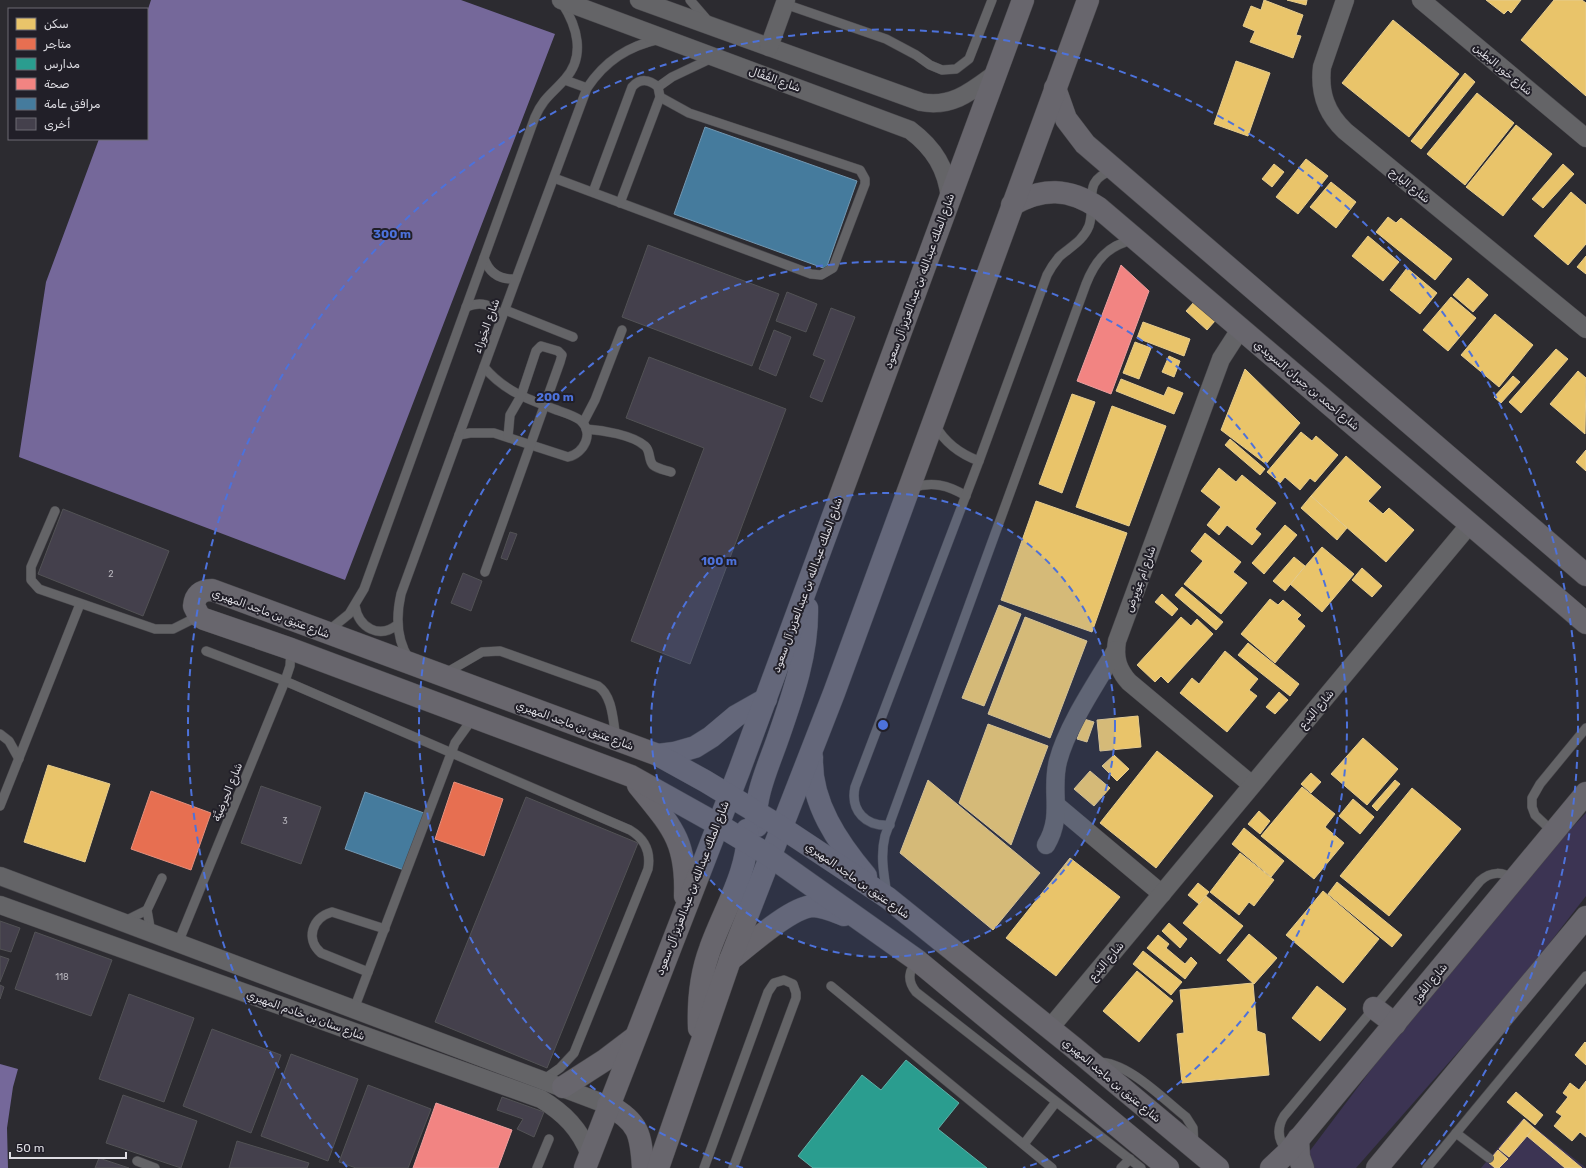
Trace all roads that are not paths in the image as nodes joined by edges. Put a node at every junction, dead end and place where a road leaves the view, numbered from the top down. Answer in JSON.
{"nodes":[{"id":1,"x":560,"y":0,"type":"edge"},
{"id":2,"x":639,"y":0,"type":"edge"},
{"id":3,"x":690,"y":0,"type":"edge"},
{"id":4,"x":992,"y":0,"type":"edge"},
{"id":5,"x":1023,"y":0,"type":"edge"},
{"id":6,"x":1088,"y":0,"type":"edge"},
{"id":7,"x":1345,"y":0,"type":"edge"},
{"id":8,"x":1421,"y":0,"type":"edge"},
{"id":9,"x":786,"y":2,"type":"edge"},
{"id":10,"x":714,"y":27,"type":"junction"},
{"id":11,"x":664,"y":38,"type":"junction"},
{"id":12,"x":769,"y":47,"type":"junction"},
{"id":13,"x":715,"y":57,"type":"junction"},
{"id":14,"x":995,"y":74,"type":"junction"},
{"id":15,"x":565,"y":80,"type":"junction"},
{"id":16,"x":658,"y":87,"type":"junction"},
{"id":17,"x":587,"y":88,"type":"junction"},
{"id":18,"x":1055,"y":88,"type":"junction"},
{"id":19,"x":660,"y":97,"type":"junction"},
{"id":20,"x":906,"y":97,"type":"junction"},
{"id":21,"x":891,"y":121,"type":"junction"},
{"id":22,"x":1586,"y":138,"type":"edge"},
{"id":23,"x":1114,"y":170,"type":"junction"},
{"id":24,"x":554,"y":178,"type":"junction"},
{"id":25,"x":593,"y":192,"type":"junction"},
{"id":26,"x":950,"y":198,"type":"junction"},
{"id":27,"x":1091,"y":202,"type":"junction"},
{"id":28,"x":620,"y":203,"type":"junction"},
{"id":29,"x":1012,"y":205,"type":"junction"},
{"id":30,"x":1136,"y":239,"type":"junction"},
{"id":31,"x":484,"y":258,"type":"junction"},
{"id":32,"x":516,"y":279,"type":"junction"},
{"id":33,"x":466,"y":307,"type":"junction"},
{"id":34,"x":503,"y":313,"type":"junction"},
{"id":35,"x":1241,"y":328,"type":"junction"},
{"id":36,"x":1586,"y":329,"type":"edge"},
{"id":37,"x":622,"y":330,"type":"dead end"},
{"id":38,"x":573,"y":337,"type":"dead end"},
{"id":39,"x":484,"y":367,"type":"junction"},
{"id":40,"x":521,"y":396,"type":"junction"},
{"id":41,"x":544,"y":406,"type":"junction"},
{"id":42,"x":933,"y":422,"type":"junction"},
{"id":43,"x":584,"y":426,"type":"junction"},
{"id":44,"x":459,"y":436,"type":"junction"},
{"id":45,"x":508,"y":437,"type":"junction"},
{"id":46,"x":529,"y":445,"type":"junction"},
{"id":47,"x":979,"y":461,"type":"junction"},
{"id":48,"x":671,"y":472,"type":"dead end"},
{"id":49,"x":909,"y":489,"type":"junction"},
{"id":50,"x":966,"y":496,"type":"junction"},
{"id":51,"x":55,"y":511,"type":"dead end"},
{"id":52,"x":1470,"y":524,"type":"junction"},
{"id":53,"x":485,"y":572,"type":"dead end"},
{"id":54,"x":1586,"y":575,"type":"edge"},
{"id":55,"x":806,"y":588,"type":"junction"},
{"id":56,"x":80,"y":604,"type":"junction"},
{"id":57,"x":355,"y":606,"type":"junction"},
{"id":58,"x":199,"y":616,"type":"junction"},
{"id":59,"x":1586,"y":624,"type":"edge"},
{"id":60,"x":397,"y":625,"type":"junction"},
{"id":61,"x":326,"y":632,"type":"junction"},
{"id":62,"x":291,"y":649,"type":"junction"},
{"id":63,"x":1116,"y":650,"type":"junction"},
{"id":64,"x":206,"y":651,"type":"dead end"},
{"id":65,"x":412,"y":664,"type":"junction"},
{"id":66,"x":442,"y":675,"type":"junction"},
{"id":67,"x":285,"y":681,"type":"junction"},
{"id":68,"x":766,"y":699,"type":"junction"},
{"id":69,"x":473,"y":718,"type":"junction"},
{"id":70,"x":1586,"y":728,"type":"edge"},
{"id":71,"x":0,"y":734,"type":"edge"},
{"id":72,"x":617,"y":740,"type":"junction"},
{"id":73,"x":815,"y":742,"type":"junction"},
{"id":74,"x":451,"y":753,"type":"junction"},
{"id":75,"x":658,"y":755,"type":"junction"},
{"id":76,"x":19,"y":759,"type":"junction"},
{"id":77,"x":631,"y":776,"type":"junction"},
{"id":78,"x":1252,"y":785,"type":"junction"},
{"id":79,"x":1586,"y":793,"type":"edge"},
{"id":80,"x":729,"y":796,"type":"junction"},
{"id":81,"x":1056,"y":805,"type":"junction"},
{"id":82,"x":0,"y":806,"type":"edge"},
{"id":83,"x":755,"y":811,"type":"junction"},
{"id":84,"x":717,"y":824,"type":"junction"},
{"id":85,"x":890,"y":825,"type":"junction"},
{"id":86,"x":781,"y":827,"type":"junction"},
{"id":87,"x":1553,"y":832,"type":"junction"},
{"id":88,"x":748,"y":843,"type":"junction"},
{"id":89,"x":1046,"y":845,"type":"dead end"},
{"id":90,"x":770,"y":856,"type":"junction"},
{"id":91,"x":0,"y":876,"type":"edge"},
{"id":92,"x":162,"y":878,"type":"dead end"},
{"id":93,"x":1514,"y":880,"type":"junction"},
{"id":94,"x":1162,"y":894,"type":"junction"},
{"id":95,"x":888,"y":898,"type":"junction"},
{"id":96,"x":0,"y":905,"type":"edge"},
{"id":97,"x":685,"y":908,"type":"junction"},
{"id":98,"x":147,"y":910,"type":"junction"},
{"id":99,"x":1586,"y":917,"type":"edge"},
{"id":100,"x":864,"y":921,"type":"junction"},
{"id":101,"x":122,"y":922,"type":"junction"},
{"id":102,"x":385,"y":929,"type":"junction"},
{"id":103,"x":151,"y":933,"type":"junction"},
{"id":104,"x":178,"y":943,"type":"junction"},
{"id":105,"x":730,"y":960,"type":"junction"},
{"id":106,"x":918,"y":961,"type":"junction"},
{"id":107,"x":368,"y":972,"type":"junction"},
{"id":108,"x":1586,"y":976,"type":"edge"},
{"id":109,"x":831,"y":986,"type":"dead end"},
{"id":110,"x":1374,"y":1008,"type":"junction"},
{"id":111,"x":354,"y":1009,"type":"junction"},
{"id":112,"x":1395,"y":1024,"type":"junction"},
{"id":113,"x":1050,"y":1028,"type":"junction"},
{"id":114,"x":634,"y":1038,"type":"junction"},
{"id":115,"x":700,"y":1043,"type":"junction"},
{"id":116,"x":553,"y":1083,"type":"junction"},
{"id":117,"x":1056,"y":1102,"type":"junction"},
{"id":118,"x":608,"y":1105,"type":"junction"},
{"id":119,"x":1456,"y":1133,"type":"junction"},
{"id":120,"x":549,"y":1139,"type":"dead end"},
{"id":121,"x":1024,"y":1144,"type":"junction"},
{"id":122,"x":1293,"y":1146,"type":"junction"},
{"id":123,"x":1489,"y":1158,"type":"dead end"},
{"id":124,"x":1130,"y":1159,"type":"junction"},
{"id":125,"x":136,"y":1161,"type":"dead end"},
{"id":126,"x":587,"y":1161,"type":"edge"},
{"id":127,"x":155,"y":1168,"type":"edge"},
{"id":128,"x":538,"y":1168,"type":"edge"},
{"id":129,"x":643,"y":1168,"type":"edge"},
{"id":130,"x":658,"y":1168,"type":"edge"},
{"id":131,"x":704,"y":1168,"type":"edge"},
{"id":132,"x":733,"y":1168,"type":"edge"},
{"id":133,"x":1052,"y":1168,"type":"edge"},
{"id":134,"x":1121,"y":1168,"type":"edge"},
{"id":135,"x":1141,"y":1168,"type":"edge"},
{"id":136,"x":1168,"y":1168,"type":"edge"},
{"id":137,"x":1218,"y":1168,"type":"edge"},
{"id":138,"x":1271,"y":1168,"type":"edge"},
{"id":139,"x":1303,"y":1168,"type":"edge"},
{"id":140,"x":1377,"y":1168,"type":"edge"},
{"id":141,"x":1427,"y":1168,"type":"edge"}],
"edges":[{"from":1,"to":11,"type":"street","name":"شارع القُفَّال"},
{"from":1,"to":15,"type":"lane"},
{"from":2,"to":10,"type":"street"},
{"from":3,"to":10,"type":"lane"},
{"from":4,"to":9,"type":"lane"},
{"from":5,"to":14,"type":"street","name":"شارع الملك عبدالله بن عبدالعزيز آل سعود"},
{"from":6,"to":18,"type":"street"},
{"from":7,"to":36,"type":"street","name":"شارع اليارِح"},
{"from":8,"to":22,"type":"street","name":"شارع خَور البَطِين"},
{"from":9,"to":12,"type":"street"},
{"from":10,"to":12,"type":"street"},
{"from":11,"to":13,"type":"street","name":"شارع القُفَّال"},
{"from":11,"to":17,"type":"lane","name":"شارع الجَوزاء"},
{"from":12,"to":20,"type":"street"},
{"from":13,"to":16,"type":"lane"},
{"from":13,"to":21,"type":"street","name":"شارع القُفَّال"},
{"from":14,"to":20,"type":"street"},
{"from":14,"to":26,"type":"street","name":"شارع الملك عبدالله بن عبدالعزيز آل سعود"},
{"from":15,"to":17,"type":"lane"},
{"from":15,"to":31,"type":"lane"},
{"from":16,"to":19,"type":"lane"},
{"from":16,"to":25,"type":"lane"},
{"from":17,"to":24,"type":"lane","name":"شارع الجَوزاء"},
{"from":18,"to":23,"type":"street"},
{"from":18,"to":29,"type":"street"},
{"from":19,"to":28,"type":"lane"},
{"from":19,"to":28,"type":"lane"},
{"from":20,"to":21,"type":"street"},
{"from":21,"to":26,"type":"street","name":"شارع القُفَّال"},
{"from":23,"to":27,"type":"lane"},
{"from":23,"to":54,"type":"street"},
{"from":24,"to":25,"type":"lane"},
{"from":24,"to":32,"type":"lane","name":"شارع الجَوزاء"},
{"from":25,"to":28,"type":"lane"},
{"from":26,"to":55,"type":"street","name":"شارع الملك عبدالله بن عبدالعزيز آل سعود"},
{"from":27,"to":29,"type":"street","name":"شارع أحمد بن جبران السويدي"},
{"from":27,"to":30,"type":"street","name":"شارع أحمد بن جبران السويدي"},
{"from":27,"to":47,"type":"lane"},
{"from":29,"to":42,"type":"street"},
{"from":30,"to":35,"type":"street","name":"شارع أحمد بن جبران السويدي"},
{"from":30,"to":85,"type":"lane"},
{"from":31,"to":32,"type":"lane"},
{"from":31,"to":33,"type":"lane"},
{"from":32,"to":34,"type":"lane","name":"شارع الجَوزاء"},
{"from":33,"to":34,"type":"lane"},
{"from":33,"to":57,"type":"lane"},
{"from":34,"to":38,"type":"lane"},
{"from":34,"to":39,"type":"lane","name":"شارع الجَوزاء"},
{"from":35,"to":52,"type":"street","name":"شارع أحمد بن جبران السويدي"},
{"from":35,"to":63,"type":"street","name":"شارع أم عِوَيرِض"},
{"from":37,"to":43,"type":"lane"},
{"from":39,"to":40,"type":"lane"},
{"from":39,"to":44,"type":"lane","name":"شارع الجَوزاء"},
{"from":40,"to":41,"type":"lane"},
{"from":40,"to":41,"type":"lane"},
{"from":40,"to":45,"type":"lane"},
{"from":41,"to":43,"type":"lane"},
{"from":41,"to":46,"type":"lane"},
{"from":42,"to":47,"type":"lane"},
{"from":42,"to":49,"type":"street"},
{"from":43,"to":46,"type":"lane"},
{"from":43,"to":48,"type":"lane"},
{"from":44,"to":45,"type":"lane"},
{"from":44,"to":60,"type":"lane","name":"شارع الجَوزاء"},
{"from":45,"to":46,"type":"lane"},
{"from":46,"to":53,"type":"lane"},
{"from":47,"to":50,"type":"lane"},
{"from":49,"to":50,"type":"lane"},
{"from":49,"to":73,"type":"street"},
{"from":50,"to":85,"type":"lane"},
{"from":51,"to":56,"type":"lane"},
{"from":52,"to":59,"type":"street","name":"شارع أحمد بن جبران السويدي"},
{"from":52,"to":78,"type":"street","name":"شارع البَدع"},
{"from":55,"to":68,"type":"street","name":"شارع الملك عبدالله بن عبدالعزيز آل سعود"},
{"from":55,"to":83,"type":"street"},
{"from":56,"to":58,"type":"lane"},
{"from":56,"to":76,"type":"lane"},
{"from":57,"to":60,"type":"lane"},
{"from":57,"to":61,"type":"lane"},
{"from":58,"to":61,"type":"street","name":"شارع عتيق بن ماجد المهيري"},
{"from":58,"to":62,"type":"street"},
{"from":60,"to":65,"type":"lane","name":"شارع الجَوزاء"},
{"from":61,"to":65,"type":"street","name":"شارع عتيق بن ماجد المهيري"},
{"from":62,"to":67,"type":"lane","name":"شارع الحِرضِيَّة"},
{"from":62,"to":69,"type":"street"},
{"from":63,"to":78,"type":"street","name":"شارع أم عِوَيرِض"},
{"from":63,"to":81,"type":"street"},
{"from":64,"to":67,"type":"lane"},
{"from":65,"to":66,"type":"street","name":"شارع عتيق بن ماجد المهيري"},
{"from":66,"to":72,"type":"street","name":"شارع عتيق بن ماجد المهيري"},
{"from":66,"to":72,"type":"lane"},
{"from":67,"to":74,"type":"lane"},
{"from":67,"to":104,"type":"lane","name":"شارع الحِرضِيَّة"},
{"from":68,"to":75,"type":"street"},
{"from":68,"to":80,"type":"street","name":"شارع الملك عبدالله بن عبدالعزيز آل سعود"},
{"from":69,"to":74,"type":"lane"},
{"from":69,"to":77,"type":"street"},
{"from":70,"to":87,"type":"lane"},
{"from":71,"to":76,"type":"lane"},
{"from":72,"to":75,"type":"street","name":"شارع عتيق بن ماجد المهيري"},
{"from":73,"to":86,"type":"street"},
{"from":73,"to":95,"type":"street"},
{"from":74,"to":102,"type":"lane"},
{"from":74,"to":116,"type":"lane"},
{"from":75,"to":80,"type":"street","name":"شارع عتيق بن ماجد المهيري"},
{"from":76,"to":82,"type":"lane"},
{"from":77,"to":84,"type":"street"},
{"from":77,"to":97,"type":"street"},
{"from":78,"to":94,"type":"street","name":"شارع البَدع"},
{"from":79,"to":87,"type":"street","name":"شارع القُوز"},
{"from":80,"to":83,"type":"street","name":"شارع عتيق بن ماجد المهيري"},
{"from":80,"to":84,"type":"street","name":"شارع الملك عبدالله بن عبدالعزيز آل سعود"},
{"from":80,"to":88,"type":"street"},
{"from":81,"to":89,"type":"street"},
{"from":81,"to":94,"type":"street"},
{"from":83,"to":86,"type":"street","name":"شارع عتيق بن ماجد المهيري"},
{"from":83,"to":90,"type":"street"},
{"from":84,"to":88,"type":"street"},
{"from":84,"to":97,"type":"street","name":"شارع الملك عبدالله بن عبدالعزيز آل سعود"},
{"from":85,"to":95,"type":"lane"},
{"from":86,"to":90,"type":"street"},
{"from":86,"to":95,"type":"street","name":"شارع عتيق بن ماجد المهيري"},
{"from":87,"to":93,"type":"street","name":"شارع القُوز"},
{"from":88,"to":90,"type":"street"},
{"from":88,"to":115,"type":"street"},
{"from":90,"to":100,"type":"street"},
{"from":90,"to":105,"type":"street"},
{"from":91,"to":101,"type":"street","name":"شارع سنان بن خادم المهيري"},
{"from":92,"to":98,"type":"lane"},
{"from":93,"to":110,"type":"lane"},
{"from":93,"to":112,"type":"street","name":"شارع القُوز"},
{"from":94,"to":113,"type":"street","name":"شارع البَدع"},
{"from":95,"to":113,"type":"street","name":"شارع عتيق بن ماجد المهيري"},
{"from":96,"to":126,"type":"street","name":"شارع سنان بن خادم المهيري"},
{"from":97,"to":114,"type":"street","name":"شارع الملك عبدالله بن عبدالعزيز آل سعود"},
{"from":98,"to":101,"type":"lane"},
{"from":98,"to":103,"type":"lane"},
{"from":99,"to":140,"type":"street"},
{"from":100,"to":105,"type":"street"},
{"from":100,"to":106,"type":"street"},
{"from":101,"to":103,"type":"street","name":"شارع سنان بن خادم المهيري"},
{"from":102,"to":107,"type":"lane"},
{"from":102,"to":107,"type":"lane"},
{"from":103,"to":104,"type":"street","name":"شارع سنان بن خادم المهيري"},
{"from":104,"to":111,"type":"street","name":"شارع سنان بن خادم المهيري"},
{"from":105,"to":115,"type":"street"},
{"from":106,"to":117,"type":"lane"},
{"from":106,"to":136,"type":"street"},
{"from":107,"to":111,"type":"lane"},
{"from":108,"to":119,"type":"lane"},
{"from":109,"to":121,"type":"lane"},
{"from":110,"to":112,"type":"street"},
{"from":110,"to":122,"type":"lane"},
{"from":111,"to":116,"type":"street","name":"شارع سنان بن خادم المهيري"},
{"from":112,"to":122,"type":"street","name":"شارع القُوز"},
{"from":113,"to":137,"type":"street","name":"شارع عتيق بن ماجد المهيري"},
{"from":114,"to":116,"type":"street"},
{"from":114,"to":118,"type":"street","name":"شارع الملك عبدالله بن عبدالعزيز آل سعود"},
{"from":115,"to":130,"type":"street"},
{"from":116,"to":118,"type":"street","name":"شارع سنان بن خادم المهيري"},
{"from":117,"to":121,"type":"lane"},
{"from":117,"to":124,"type":"lane"},
{"from":118,"to":126,"type":"street","name":"شارع الملك عبدالله بن عبدالعزيز آل سعود"},
{"from":118,"to":129,"type":"street"},
{"from":119,"to":123,"type":"lane"},
{"from":119,"to":141,"type":"lane"},
{"from":120,"to":128,"type":"lane"},
{"from":121,"to":133,"type":"lane"},
{"from":122,"to":138,"type":"street","name":"شارع القُوز"},
{"from":122,"to":139,"type":"street"},
{"from":124,"to":134,"type":"lane"},
{"from":124,"to":135,"type":"lane"},
{"from":125,"to":127,"type":"lane"},
{"from":131,"to":132,"type":"lane"}]}
